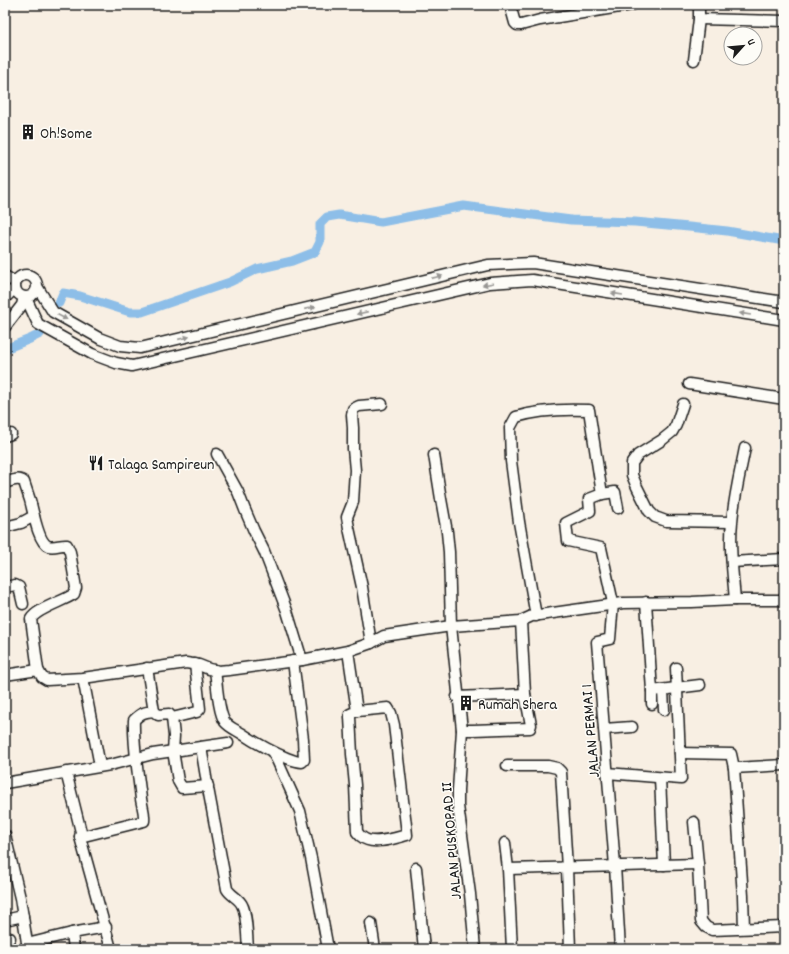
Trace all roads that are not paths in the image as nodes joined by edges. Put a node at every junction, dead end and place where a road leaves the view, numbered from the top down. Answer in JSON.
{"nodes":[{"id":1,"x":510,"y":5,"type":"edge"},
{"id":2,"x":632,"y":5,"type":"edge"},
{"id":3,"x":699,"y":5,"type":"edge"},
{"id":4,"x":699,"y":20,"type":"junction"},
{"id":5,"x":784,"y":21,"type":"edge"},
{"id":6,"x":694,"y":60,"type":"dead end"},
{"id":7,"x":456,"y":273,"type":"junction"},
{"id":8,"x":5,"y":276,"type":"edge"},
{"id":9,"x":15,"y":285,"type":"junction"},
{"id":10,"x":38,"y":288,"type":"junction"},
{"id":11,"x":460,"y":290,"type":"junction"},
{"id":12,"x":5,"y":298,"type":"edge"},
{"id":13,"x":25,"y":298,"type":"junction"},
{"id":14,"x":784,"y":302,"type":"edge"},
{"id":15,"x":784,"y":320,"type":"edge"},
{"id":16,"x":5,"y":327,"type":"edge"},
{"id":17,"x":689,"y":384,"type":"dead end"},
{"id":18,"x":784,"y":399,"type":"edge"},
{"id":19,"x":382,"y":404,"type":"dead end"},
{"id":20,"x":683,"y":404,"type":"dead end"},
{"id":21,"x":745,"y":448,"type":"dead end"},
{"id":22,"x":217,"y":454,"type":"dead end"},
{"id":23,"x":434,"y":456,"type":"dead end"},
{"id":24,"x":5,"y":484,"type":"edge"},
{"id":25,"x":602,"y":494,"type":"junction"},
{"id":26,"x":618,"y":508,"type":"dead end"},
{"id":27,"x":34,"y":516,"type":"junction"},
{"id":28,"x":731,"y":522,"type":"junction"},
{"id":29,"x":5,"y":528,"type":"edge"},
{"id":30,"x":784,"y":560,"type":"edge"},
{"id":31,"x":732,"y":562,"type":"junction"},
{"id":32,"x":5,"y":587,"type":"edge"},
{"id":33,"x":735,"y":600,"type":"junction"},
{"id":34,"x":784,"y":600,"type":"edge"},
{"id":35,"x":646,"y":602,"type":"junction"},
{"id":36,"x":613,"y":603,"type":"junction"},
{"id":37,"x":23,"y":604,"type":"dead end"},
{"id":38,"x":536,"y":616,"type":"junction"},
{"id":39,"x":521,"y":620,"type":"junction"},
{"id":40,"x":451,"y":626,"type":"junction"},
{"id":41,"x":372,"y":643,"type":"junction"},
{"id":42,"x":348,"y":651,"type":"junction"},
{"id":43,"x":298,"y":660,"type":"junction"},
{"id":44,"x":195,"y":664,"type":"junction"},
{"id":45,"x":147,"y":668,"type":"junction"},
{"id":46,"x":676,"y":668,"type":"dead end"},
{"id":47,"x":38,"y":670,"type":"junction"},
{"id":48,"x":215,"y":670,"type":"junction"},
{"id":49,"x":5,"y":675,"type":"edge"},
{"id":50,"x":83,"y":678,"type":"junction"},
{"id":51,"x":700,"y":685,"type":"dead end"},
{"id":52,"x":677,"y":688,"type":"junction"},
{"id":53,"x":663,"y":690,"type":"junction"},
{"id":54,"x":652,"y":691,"type":"junction"},
{"id":55,"x":526,"y":694,"type":"junction"},
{"id":56,"x":458,"y":697,"type":"junction"},
{"id":57,"x":652,"y":704,"type":"dead end"},
{"id":58,"x":664,"y":710,"type":"dead end"},
{"id":59,"x":154,"y":711,"type":"junction"},
{"id":60,"x":357,"y":711,"type":"junction"},
{"id":61,"x":172,"y":718,"type":"junction"},
{"id":62,"x":632,"y":727,"type":"dead end"},
{"id":63,"x":604,"y":729,"type":"junction"},
{"id":64,"x":462,"y":730,"type":"junction"},
{"id":65,"x":228,"y":743,"type":"dead end"},
{"id":66,"x":201,"y":747,"type":"junction"},
{"id":67,"x":173,"y":751,"type":"junction"},
{"id":68,"x":273,"y":752,"type":"junction"},
{"id":69,"x":680,"y":753,"type":"junction"},
{"id":70,"x":136,"y":758,"type":"junction"},
{"id":71,"x":784,"y":765,"type":"edge"},
{"id":72,"x":100,"y":766,"type":"junction"},
{"id":73,"x":506,"y":766,"type":"dead end"},
{"id":74,"x":734,"y":768,"type":"junction"},
{"id":75,"x":66,"y":772,"type":"junction"},
{"id":76,"x":607,"y":772,"type":"junction"},
{"id":77,"x":660,"y":778,"type":"junction"},
{"id":78,"x":5,"y":783,"type":"edge"},
{"id":79,"x":208,"y":786,"type":"junction"},
{"id":80,"x":694,"y":822,"type":"dead end"},
{"id":81,"x":5,"y":834,"type":"edge"},
{"id":82,"x":80,"y":837,"type":"junction"},
{"id":83,"x":505,"y":843,"type":"dead end"},
{"id":84,"x":698,"y":864,"type":"junction"},
{"id":85,"x":664,"y":865,"type":"junction"},
{"id":86,"x":615,"y":866,"type":"junction"},
{"id":87,"x":416,"y":868,"type":"dead end"},
{"id":88,"x":567,"y":868,"type":"junction"},
{"id":89,"x":508,"y":870,"type":"junction"},
{"id":90,"x":23,"y":916,"type":"junction"},
{"id":91,"x":5,"y":920,"type":"edge"},
{"id":92,"x":371,"y":923,"type":"dead end"},
{"id":93,"x":106,"y":927,"type":"junction"},
{"id":94,"x":784,"y":927,"type":"edge"},
{"id":95,"x":744,"y":928,"type":"junction"},
{"id":96,"x":72,"y":933,"type":"junction"},
{"id":97,"x":28,"y":946,"type":"edge"},
{"id":98,"x":74,"y":949,"type":"edge"},
{"id":99,"x":111,"y":949,"type":"edge"},
{"id":100,"x":248,"y":949,"type":"edge"},
{"id":101,"x":328,"y":949,"type":"edge"},
{"id":102,"x":375,"y":949,"type":"edge"},
{"id":103,"x":424,"y":949,"type":"edge"},
{"id":104,"x":474,"y":949,"type":"edge"},
{"id":105,"x":512,"y":949,"type":"edge"},
{"id":106,"x":570,"y":949,"type":"edge"},
{"id":107,"x":620,"y":949,"type":"edge"}],
"edges":[{"from":1,"to":2,"type":"street"},
{"from":3,"to":4,"type":"street"},
{"from":4,"to":5,"type":"street"},
{"from":4,"to":6,"type":"street"},
{"from":10,"to":7,"type":"street","one_way":true},
{"from":7,"to":11,"type":"street"},
{"from":7,"to":14,"type":"street"},
{"from":8,"to":9,"type":"street"},
{"from":9,"to":10,"type":"street"},
{"from":9,"to":12,"type":"street"},
{"from":9,"to":13,"type":"street"},
{"from":10,"to":13,"type":"street"},
{"from":11,"to":13,"type":"street","one_way":true},
{"from":15,"to":11,"type":"street","one_way":true},
{"from":13,"to":16,"type":"street"},
{"from":17,"to":18,"type":"street"},
{"from":19,"to":41,"type":"street"},
{"from":20,"to":28,"type":"street"},
{"from":21,"to":28,"type":"street"},
{"from":22,"to":43,"type":"street"},
{"from":23,"to":40,"type":"street","name":"JALAN PUSKOPAD II"},
{"from":24,"to":27,"type":"street"},
{"from":25,"to":26,"type":"street"},
{"from":25,"to":36,"type":"street"},
{"from":25,"to":38,"type":"street"},
{"from":27,"to":29,"type":"street"},
{"from":27,"to":47,"type":"street"},
{"from":28,"to":31,"type":"street"},
{"from":30,"to":31,"type":"street"},
{"from":31,"to":33,"type":"street"},
{"from":32,"to":37,"type":"street"},
{"from":33,"to":34,"type":"street"},
{"from":33,"to":35,"type":"street"},
{"from":35,"to":36,"type":"street"},
{"from":35,"to":54,"type":"street"},
{"from":36,"to":38,"type":"street"},
{"from":36,"to":63,"type":"street","name":"JALAN PERMAI 1"},
{"from":38,"to":39,"type":"street"},
{"from":39,"to":40,"type":"street"},
{"from":39,"to":55,"type":"street"},
{"from":40,"to":41,"type":"street"},
{"from":40,"to":56,"type":"street","name":"JALAN PUSKOPAD II"},
{"from":41,"to":42,"type":"street"},
{"from":42,"to":43,"type":"street"},
{"from":42,"to":60,"type":"street"},
{"from":43,"to":48,"type":"street"},
{"from":43,"to":68,"type":"street"},
{"from":44,"to":45,"type":"street"},
{"from":44,"to":48,"type":"street"},
{"from":44,"to":61,"type":"street"},
{"from":45,"to":50,"type":"street"},
{"from":45,"to":59,"type":"street"},
{"from":46,"to":52,"type":"street"},
{"from":47,"to":49,"type":"street"},
{"from":47,"to":50,"type":"street"},
{"from":48,"to":68,"type":"street"},
{"from":50,"to":72,"type":"street"},
{"from":51,"to":52,"type":"street"},
{"from":52,"to":53,"type":"street"},
{"from":52,"to":69,"type":"street"},
{"from":53,"to":54,"type":"street"},
{"from":53,"to":58,"type":"street"},
{"from":54,"to":57,"type":"street"},
{"from":55,"to":56,"type":"street"},
{"from":55,"to":64,"type":"street"},
{"from":56,"to":64,"type":"street","name":"JALAN PUSKOPAD II"},
{"from":59,"to":61,"type":"street"},
{"from":59,"to":70,"type":"street"},
{"from":60,"to":60,"type":"street"},
{"from":61,"to":67,"type":"street"},
{"from":62,"to":63,"type":"street"},
{"from":63,"to":76,"type":"street","name":"JALAN PERMAI 1"},
{"from":64,"to":104,"type":"street","name":"JALAN PUSKOPAD II"},
{"from":65,"to":66,"type":"street"},
{"from":66,"to":67,"type":"street"},
{"from":66,"to":79,"type":"street"},
{"from":67,"to":70,"type":"street"},
{"from":67,"to":79,"type":"street"},
{"from":68,"to":101,"type":"street"},
{"from":69,"to":74,"type":"street"},
{"from":69,"to":77,"type":"street"},
{"from":70,"to":72,"type":"street"},
{"from":70,"to":82,"type":"street"},
{"from":71,"to":74,"type":"street"},
{"from":72,"to":75,"type":"street"},
{"from":73,"to":88,"type":"street"},
{"from":74,"to":95,"type":"street"},
{"from":75,"to":78,"type":"street"},
{"from":75,"to":82,"type":"street"},
{"from":76,"to":77,"type":"street"},
{"from":76,"to":86,"type":"street","name":"JALAN PERMAI 1"},
{"from":77,"to":85,"type":"street"},
{"from":79,"to":100,"type":"street"},
{"from":80,"to":84,"type":"street"},
{"from":81,"to":90,"type":"street"},
{"from":82,"to":93,"type":"street"},
{"from":83,"to":89,"type":"street"},
{"from":84,"to":85,"type":"street"},
{"from":84,"to":95,"type":"street"},
{"from":85,"to":86,"type":"street"},
{"from":86,"to":88,"type":"street"},
{"from":86,"to":107,"type":"street","name":"JALAN PERMAI 1"},
{"from":87,"to":103,"type":"street"},
{"from":88,"to":89,"type":"street"},
{"from":88,"to":106,"type":"street"},
{"from":89,"to":105,"type":"street"},
{"from":90,"to":91,"type":"street"},
{"from":90,"to":97,"type":"street"},
{"from":92,"to":102,"type":"street"},
{"from":93,"to":96,"type":"street"},
{"from":93,"to":99,"type":"street"},
{"from":94,"to":95,"type":"street"},
{"from":96,"to":97,"type":"street"},
{"from":96,"to":98,"type":"street"}]}
